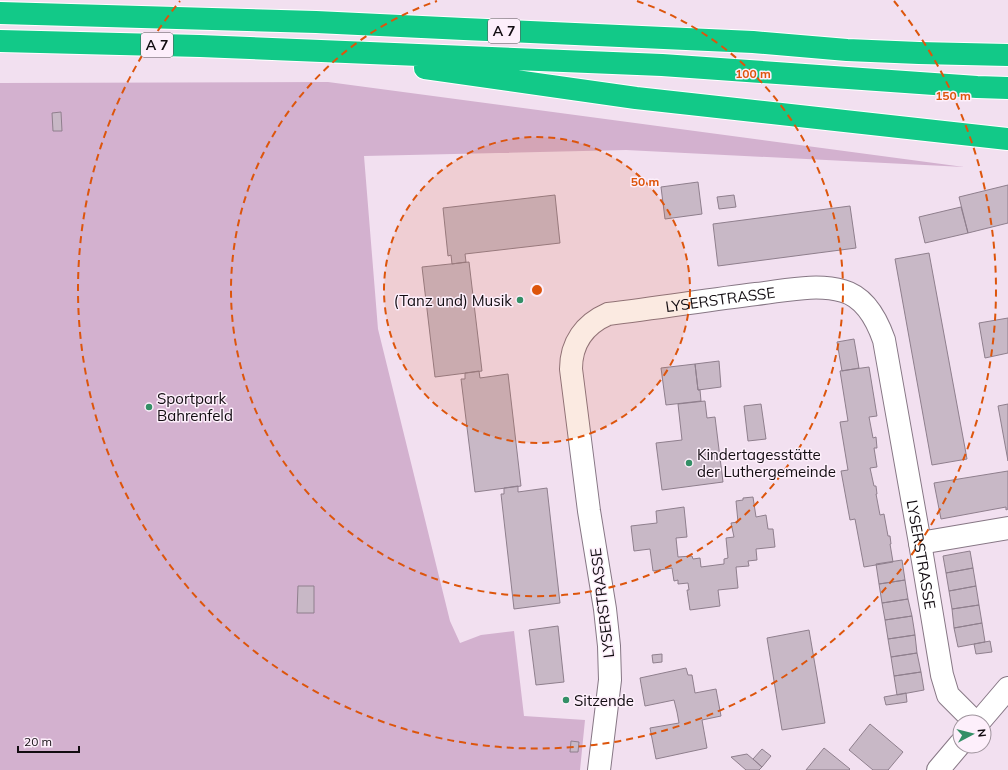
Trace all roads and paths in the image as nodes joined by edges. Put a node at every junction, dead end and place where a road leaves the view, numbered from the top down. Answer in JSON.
{"nodes":[{"id":1,"x":0,"y":13,"type":"edge"},
{"id":2,"x":0,"y":41,"type":"edge"},
{"id":3,"x":313,"y":50,"type":"junction"},
{"id":4,"x":1008,"y":55,"type":"edge"},
{"id":5,"x":1008,"y":88,"type":"edge"},
{"id":6,"x":1008,"y":139,"type":"edge"},
{"id":7,"x":1008,"y":528,"type":"edge"},
{"id":8,"x":920,"y":544,"type":"junction"},
{"id":9,"x":1008,"y":688,"type":"edge"},
{"id":10,"x":967,"y":714,"type":"edge"},
{"id":11,"x":986,"y":714,"type":"edge"},
{"id":12,"x":952,"y":753,"type":"edge"},
{"id":13,"x":599,"y":770,"type":"edge"},
{"id":14,"x":938,"y":770,"type":"edge"}],
"edges":[{"from":1,"to":4,"type":"highway","number":"A 7"},
{"from":2,"to":3,"type":"highway","number":"A 7"},
{"from":3,"to":5,"type":"highway","number":"A 7"},
{"from":3,"to":6,"type":"highway"},
{"from":7,"to":8,"type":"street"},
{"from":8,"to":10,"type":"street","name":"LYSERSTRASSE"},
{"from":8,"to":13,"type":"street","name":"LYSERSTRASSE"},
{"from":9,"to":11,"type":"street"},
{"from":12,"to":14,"type":"street"}]}
